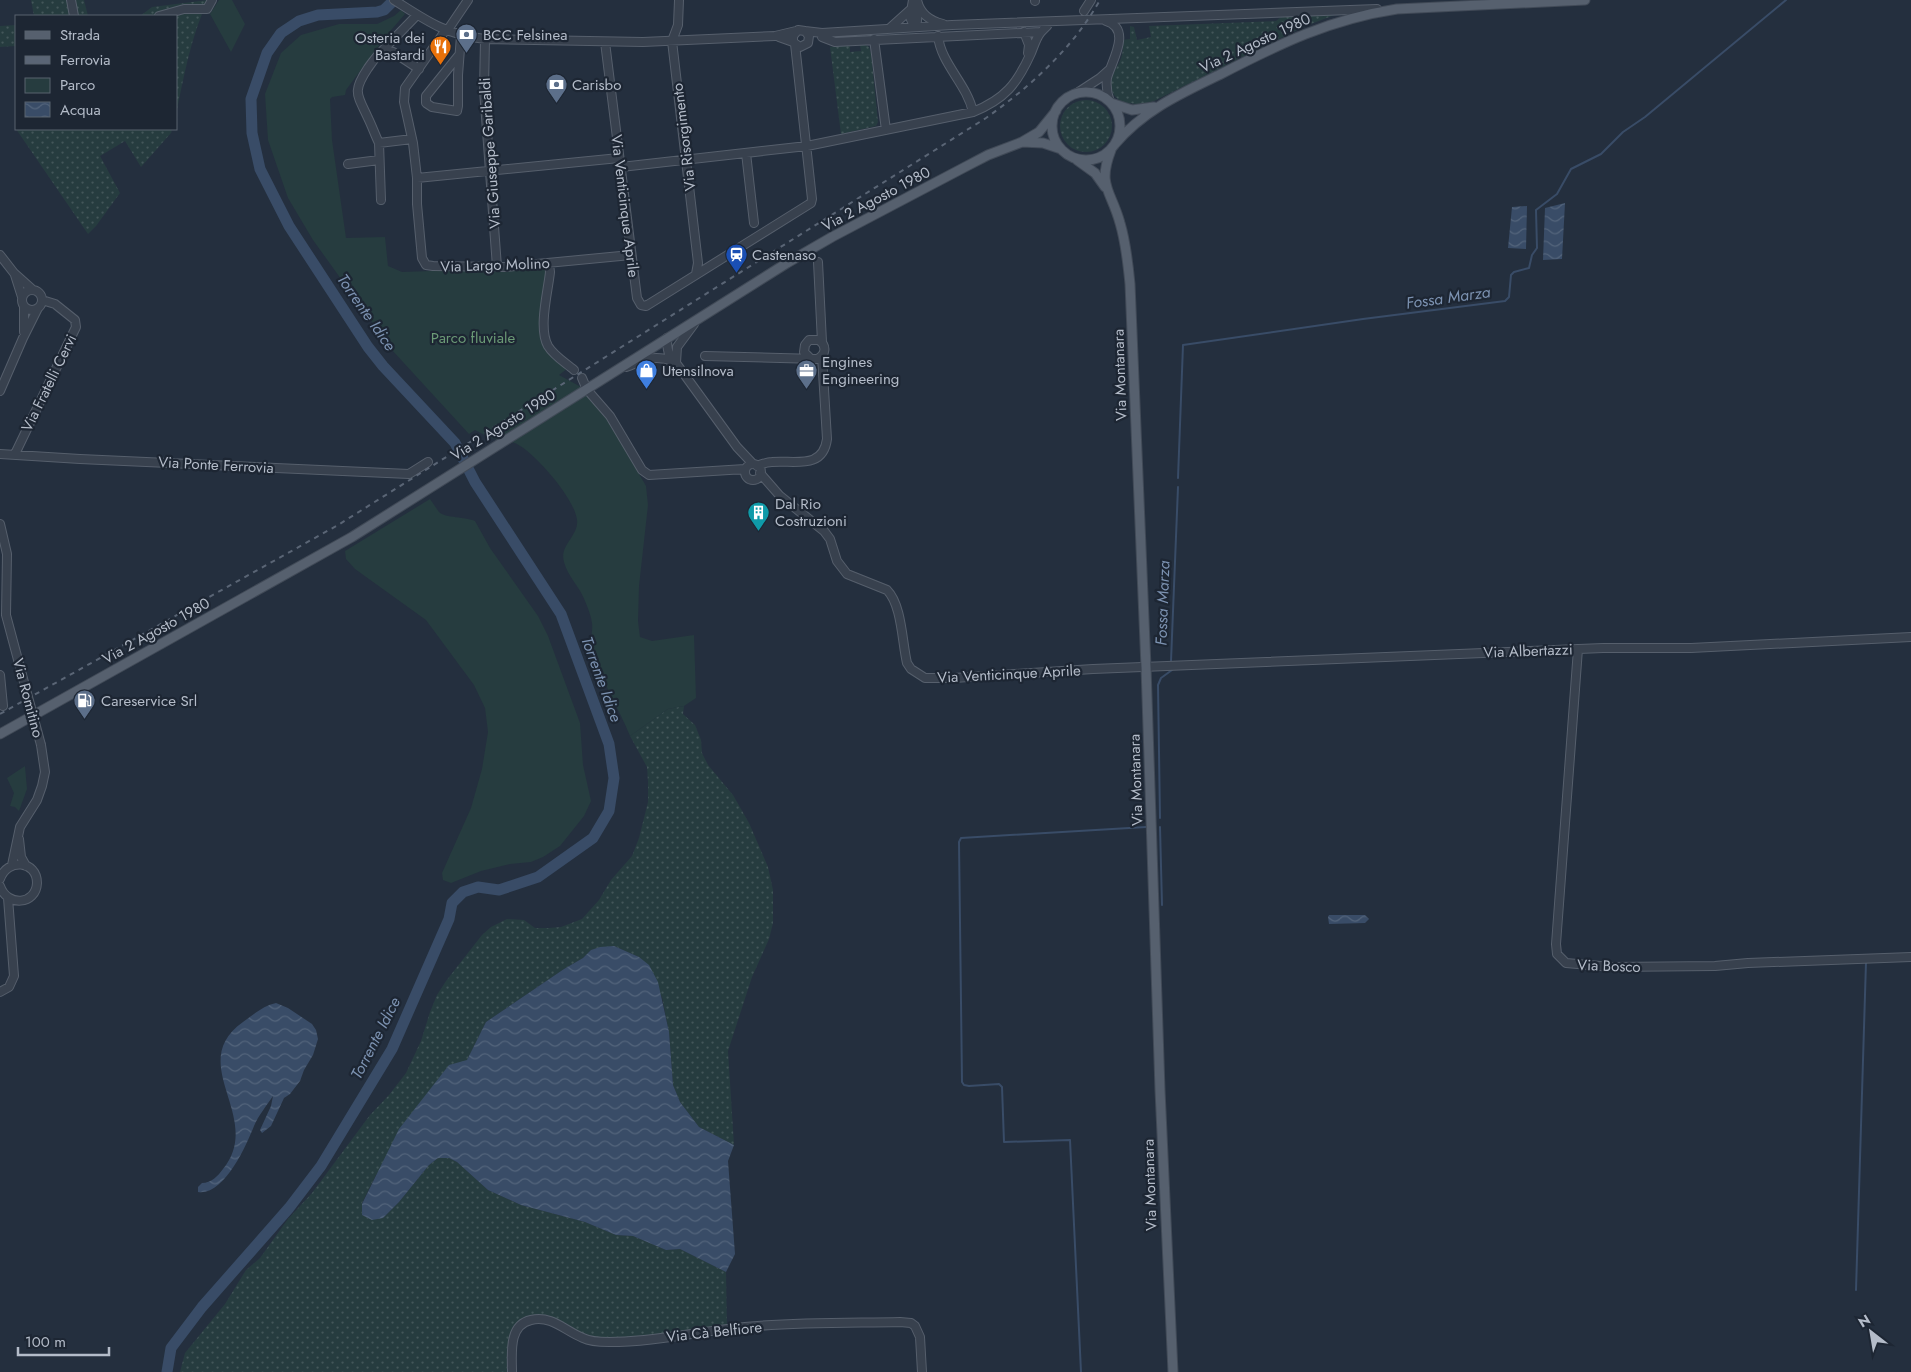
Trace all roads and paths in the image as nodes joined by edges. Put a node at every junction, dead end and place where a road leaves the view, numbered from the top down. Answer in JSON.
{"nodes":[{"id":1,"x":71,"y":0,"type":"edge"},
{"id":2,"x":212,"y":0,"type":"edge"},
{"id":3,"x":394,"y":0,"type":"edge"},
{"id":4,"x":468,"y":0,"type":"edge"},
{"id":5,"x":679,"y":0,"type":"edge"},
{"id":6,"x":1091,"y":0,"type":"edge"},
{"id":7,"x":1585,"y":0,"type":"edge"},
{"id":8,"x":916,"y":2,"type":"edge"},
{"id":9,"x":1397,"y":9,"type":"junction"},
{"id":10,"x":910,"y":10,"type":"junction"},
{"id":11,"x":1084,"y":11,"type":"dead end"},
{"id":12,"x":416,"y":14,"type":"junction"},
{"id":13,"x":74,"y":15,"type":"edge"},
{"id":14,"x":163,"y":15,"type":"edge"},
{"id":15,"x":1104,"y":20,"type":"junction"},
{"id":16,"x":1049,"y":22,"type":"junction"},
{"id":17,"x":952,"y":26,"type":"junction"},
{"id":18,"x":914,"y":27,"type":"junction"},
{"id":19,"x":890,"y":28,"type":"junction"},
{"id":20,"x":446,"y":31,"type":"junction"},
{"id":21,"x":806,"y":31,"type":"junction"},
{"id":22,"x":796,"y":32,"type":"junction"},
{"id":23,"x":834,"y":32,"type":"junction"},
{"id":24,"x":1024,"y":32,"type":"junction"},
{"id":25,"x":1041,"y":32,"type":"junction"},
{"id":26,"x":461,"y":36,"type":"junction"},
{"id":27,"x":775,"y":36,"type":"junction"},
{"id":28,"x":938,"y":36,"type":"junction"},
{"id":29,"x":822,"y":37,"type":"junction"},
{"id":30,"x":485,"y":39,"type":"junction"},
{"id":31,"x":874,"y":39,"type":"junction"},
{"id":32,"x":672,"y":41,"type":"junction"},
{"id":33,"x":605,"y":42,"type":"junction"},
{"id":34,"x":794,"y":43,"type":"junction"},
{"id":35,"x":807,"y":44,"type":"junction"},
{"id":36,"x":383,"y":50,"type":"junction"},
{"id":37,"x":459,"y":55,"type":"junction"},
{"id":38,"x":1027,"y":60,"type":"junction"},
{"id":39,"x":798,"y":65,"type":"junction"},
{"id":40,"x":419,"y":69,"type":"junction"},
{"id":41,"x":1110,"y":69,"type":"junction"},
{"id":42,"x":1077,"y":93,"type":"junction"},
{"id":43,"x":1111,"y":102,"type":"junction"},
{"id":44,"x":1157,"y":106,"type":"junction"},
{"id":45,"x":1056,"y":111,"type":"junction"},
{"id":46,"x":973,"y":112,"type":"junction"},
{"id":47,"x":886,"y":130,"type":"junction"},
{"id":48,"x":412,"y":139,"type":"junction"},
{"id":49,"x":1022,"y":142,"type":"junction"},
{"id":50,"x":379,"y":143,"type":"junction"},
{"id":51,"x":807,"y":146,"type":"junction"},
{"id":52,"x":1113,"y":147,"type":"junction"},
{"id":53,"x":1061,"y":149,"type":"junction"},
{"id":54,"x":746,"y":153,"type":"junction"},
{"id":55,"x":1072,"y":157,"type":"junction"},
{"id":56,"x":619,"y":158,"type":"junction"},
{"id":57,"x":379,"y":160,"type":"junction"},
{"id":58,"x":686,"y":160,"type":"junction"},
{"id":59,"x":348,"y":164,"type":"dead end"},
{"id":60,"x":620,"y":168,"type":"junction"},
{"id":61,"x":490,"y":171,"type":"junction"},
{"id":62,"x":417,"y":178,"type":"junction"},
{"id":63,"x":1107,"y":190,"type":"junction"},
{"id":64,"x":381,"y":200,"type":"dead end"},
{"id":65,"x":754,"y":223,"type":"dead end"},
{"id":66,"x":0,"y":255,"type":"edge"},
{"id":67,"x":631,"y":255,"type":"junction"},
{"id":68,"x":818,"y":262,"type":"dead end"},
{"id":69,"x":549,"y":264,"type":"junction"},
{"id":70,"x":497,"y":267,"type":"junction"},
{"id":71,"x":14,"y":273,"type":"junction"},
{"id":72,"x":696,"y":274,"type":"junction"},
{"id":73,"x":32,"y":290,"type":"junction"},
{"id":74,"x":22,"y":297,"type":"junction"},
{"id":75,"x":42,"y":300,"type":"junction"},
{"id":76,"x":24,"y":307,"type":"junction"},
{"id":77,"x":38,"y":308,"type":"junction"},
{"id":78,"x":700,"y":317,"type":"junction"},
{"id":79,"x":23,"y":338,"type":"junction"},
{"id":80,"x":667,"y":338,"type":"junction"},
{"id":81,"x":822,"y":342,"type":"junction"},
{"id":82,"x":675,"y":352,"type":"junction"},
{"id":83,"x":705,"y":356,"type":"dead end"},
{"id":84,"x":822,"y":356,"type":"junction"},
{"id":85,"x":811,"y":359,"type":"junction"},
{"id":86,"x":675,"y":362,"type":"junction"},
{"id":87,"x":574,"y":370,"type":"dead end"},
{"id":88,"x":613,"y":372,"type":"junction"},
{"id":89,"x":0,"y":391,"type":"edge"},
{"id":90,"x":590,"y":393,"type":"dead end"},
{"id":91,"x":0,"y":454,"type":"edge"},
{"id":92,"x":15,"y":454,"type":"junction"},
{"id":93,"x":428,"y":462,"type":"dead end"},
{"id":94,"x":753,"y":471,"type":"junction"},
{"id":95,"x":0,"y":524,"type":"edge"},
{"id":96,"x":1911,"y":637,"type":"edge"},
{"id":97,"x":1578,"y":649,"type":"junction"},
{"id":98,"x":1146,"y":667,"type":"junction"},
{"id":99,"x":0,"y":675,"type":"edge"},
{"id":100,"x":3,"y":706,"type":"dead end"},
{"id":101,"x":0,"y":734,"type":"edge"},
{"id":102,"x":19,"y":838,"type":"junction"},
{"id":103,"x":12,"y":865,"type":"junction"},
{"id":104,"x":26,"y":866,"type":"junction"},
{"id":105,"x":1,"y":876,"type":"edge"},
{"id":106,"x":0,"y":886,"type":"edge"},
{"id":107,"x":8,"y":898,"type":"junction"},
{"id":108,"x":19,"y":901,"type":"junction"},
{"id":109,"x":11,"y":914,"type":"junction"},
{"id":110,"x":1911,"y":957,"type":"edge"},
{"id":111,"x":0,"y":992,"type":"edge"},
{"id":112,"x":512,"y":1372,"type":"edge"},
{"id":113,"x":922,"y":1372,"type":"edge"},
{"id":114,"x":1173,"y":1372,"type":"edge"}],
"edges":[{"from":1,"to":13,"type":"street"},
{"from":2,"to":14,"type":"street"},
{"from":3,"to":12,"type":"street"},
{"from":4,"to":20,"type":"street","name":"Via Largo Molino"},
{"from":5,"to":32,"type":"street","name":"Via Risorgimento"},
{"from":6,"to":11,"type":"street"},
{"from":7,"to":9,"type":"main road","name":"Via 2 Agosto 1980"},
{"from":8,"to":10,"type":"street"},
{"from":8,"to":17,"type":"street"},
{"from":8,"to":18,"type":"street"},
{"from":9,"to":15,"type":"street"},
{"from":9,"to":44,"type":"main road","name":"Via 2 Agosto 1980"},
{"from":10,"to":18,"type":"street"},
{"from":10,"to":19,"type":"street"},
{"from":12,"to":20,"type":"street"},
{"from":12,"to":36,"type":"street"},
{"from":15,"to":16,"type":"street"},
{"from":15,"to":41,"type":"street"},
{"from":16,"to":17,"type":"street"},
{"from":16,"to":25,"type":"street"},
{"from":17,"to":18,"type":"street"},
{"from":18,"to":19,"type":"street"},
{"from":19,"to":23,"type":"street"},
{"from":20,"to":26,"type":"street"},
{"from":20,"to":40,"type":"street","name":"Via Largo Molino"},
{"from":21,"to":22,"type":"street"},
{"from":21,"to":23,"type":"street"},
{"from":21,"to":35,"type":"street"},
{"from":22,"to":27,"type":"street"},
{"from":22,"to":34,"type":"street"},
{"from":23,"to":29,"type":"street"},
{"from":24,"to":25,"type":"street"},
{"from":24,"to":28,"type":"street"},
{"from":24,"to":38,"type":"street"},
{"from":25,"to":38,"type":"street"},
{"from":26,"to":30,"type":"street"},
{"from":26,"to":37,"type":"street"},
{"from":27,"to":32,"type":"street"},
{"from":27,"to":34,"type":"street"},
{"from":28,"to":31,"type":"street"},
{"from":28,"to":46,"type":"street"},
{"from":29,"to":31,"type":"street"},
{"from":29,"to":35,"type":"street"},
{"from":30,"to":33,"type":"street"},
{"from":30,"to":61,"type":"street","name":"Via Giuseppe Garibaldi"},
{"from":31,"to":47,"type":"street"},
{"from":32,"to":33,"type":"street"},
{"from":32,"to":58,"type":"street","name":"Via Risorgimento"},
{"from":33,"to":56,"type":"street","name":"Via Venticinque Aprile"},
{"from":34,"to":35,"type":"street"},
{"from":34,"to":39,"type":"street"},
{"from":35,"to":39,"type":"street"},
{"from":36,"to":40,"type":"street"},
{"from":36,"to":50,"type":"street"},
{"from":37,"to":37,"type":"street"},
{"from":38,"to":46,"type":"street"},
{"from":39,"to":51,"type":"street"},
{"from":40,"to":48,"type":"street","name":"Via Largo Molino"},
{"from":41,"to":42,"type":"street"},
{"from":41,"to":43,"type":"street"},
{"from":42,"to":43,"type":"main road"},
{"from":42,"to":45,"type":"main road"},
{"from":43,"to":44,"type":"main road","name":"Via 2 Agosto 1980"},
{"from":43,"to":52,"type":"main road"},
{"from":44,"to":52,"type":"main road","name":"Via 2 Agosto 1980"},
{"from":45,"to":49,"type":"main road","name":"Via 2 Agosto 1980"},
{"from":45,"to":53,"type":"main road"},
{"from":46,"to":47,"type":"street"},
{"from":47,"to":51,"type":"street"},
{"from":48,"to":50,"type":"street"},
{"from":48,"to":62,"type":"street","name":"Via Largo Molino"},
{"from":49,"to":53,"type":"main road","name":"Via 2 Agosto 1980"},
{"from":49,"to":78,"type":"main road","name":"Via 2 Agosto 1980"},
{"from":50,"to":57,"type":"street"},
{"from":51,"to":54,"type":"street"},
{"from":51,"to":72,"type":"street"},
{"from":52,"to":55,"type":"main road"},
{"from":52,"to":63,"type":"main road","name":"Via Montanara"},
{"from":53,"to":55,"type":"main road"},
{"from":54,"to":58,"type":"street"},
{"from":54,"to":65,"type":"street"},
{"from":55,"to":63,"type":"main road","name":"Via Montanara"},
{"from":56,"to":60,"type":"street","name":"Via Venticinque Aprile"},
{"from":56,"to":61,"type":"street"},
{"from":57,"to":59,"type":"street"},
{"from":57,"to":64,"type":"street"},
{"from":58,"to":60,"type":"street"},
{"from":58,"to":72,"type":"street","name":"Via Risorgimento"},
{"from":60,"to":67,"type":"street","name":"Via Venticinque Aprile"},
{"from":61,"to":62,"type":"street"},
{"from":61,"to":70,"type":"street","name":"Via Giuseppe Garibaldi"},
{"from":62,"to":70,"type":"street","name":"Via Largo Molino"},
{"from":63,"to":98,"type":"main road","name":"Via Montanara"},
{"from":66,"to":71,"type":"street"},
{"from":67,"to":69,"type":"street","name":"Via Largo Molino"},
{"from":67,"to":72,"type":"street","name":"Via Venticinque Aprile"},
{"from":68,"to":81,"type":"street"},
{"from":69,"to":70,"type":"street","name":"Via Largo Molino"},
{"from":69,"to":87,"type":"street"},
{"from":71,"to":73,"type":"street"},
{"from":71,"to":74,"type":"street"},
{"from":73,"to":74,"type":"street"},
{"from":73,"to":75,"type":"street"},
{"from":74,"to":76,"type":"street"},
{"from":75,"to":77,"type":"street"},
{"from":75,"to":92,"type":"street","name":"Via Fratelli Cervi"},
{"from":76,"to":77,"type":"street"},
{"from":76,"to":79,"type":"street"},
{"from":77,"to":79,"type":"street"},
{"from":78,"to":80,"type":"main road","name":"Via 2 Agosto 1980"},
{"from":78,"to":82,"type":"street"},
{"from":79,"to":89,"type":"street"},
{"from":80,"to":82,"type":"street"},
{"from":80,"to":86,"type":"street","name":"Via Venticinque Aprile"},
{"from":80,"to":88,"type":"main road","name":"Via 2 Agosto 1980"},
{"from":81,"to":84,"type":"street"},
{"from":81,"to":85,"type":"street"},
{"from":82,"to":86,"type":"street"},
{"from":83,"to":85,"type":"street"},
{"from":84,"to":85,"type":"street"},
{"from":84,"to":94,"type":"street"},
{"from":86,"to":88,"type":"street"},
{"from":86,"to":94,"type":"street","name":"Via Venticinque Aprile"},
{"from":88,"to":101,"type":"main road","name":"Via 2 Agosto 1980"},
{"from":90,"to":94,"type":"street","name":"Via Venticinque Aprile"},
{"from":91,"to":92,"type":"street","name":"Via Ponte Ferrovia"},
{"from":92,"to":93,"type":"street","name":"Via Ponte Ferrovia"},
{"from":94,"to":98,"type":"street","name":"Via Venticinque Aprile"},
{"from":95,"to":102,"type":"street","name":"Via Romitino","bridge":true},
{"from":96,"to":97,"type":"street","name":"Via Albertazzi"},
{"from":97,"to":98,"type":"street","name":"Via Albertazzi"},
{"from":97,"to":110,"type":"street","name":"Via Bosco"},
{"from":98,"to":114,"type":"main road","name":"Via Montanara"},
{"from":99,"to":100,"type":"street","name":"Via Romitino"},
{"from":102,"to":103,"type":"street","name":"Via Romitino"},
{"from":102,"to":104,"type":"street"},
{"from":103,"to":104,"type":"street"},
{"from":103,"to":105,"type":"street"},
{"from":104,"to":108,"type":"street"},
{"from":106,"to":107,"type":"street"},
{"from":107,"to":108,"type":"street"},
{"from":107,"to":109,"type":"street"},
{"from":108,"to":109,"type":"street"},
{"from":109,"to":111,"type":"street"},
{"from":112,"to":113,"type":"street","name":"Via Cà Belfiore"}]}
